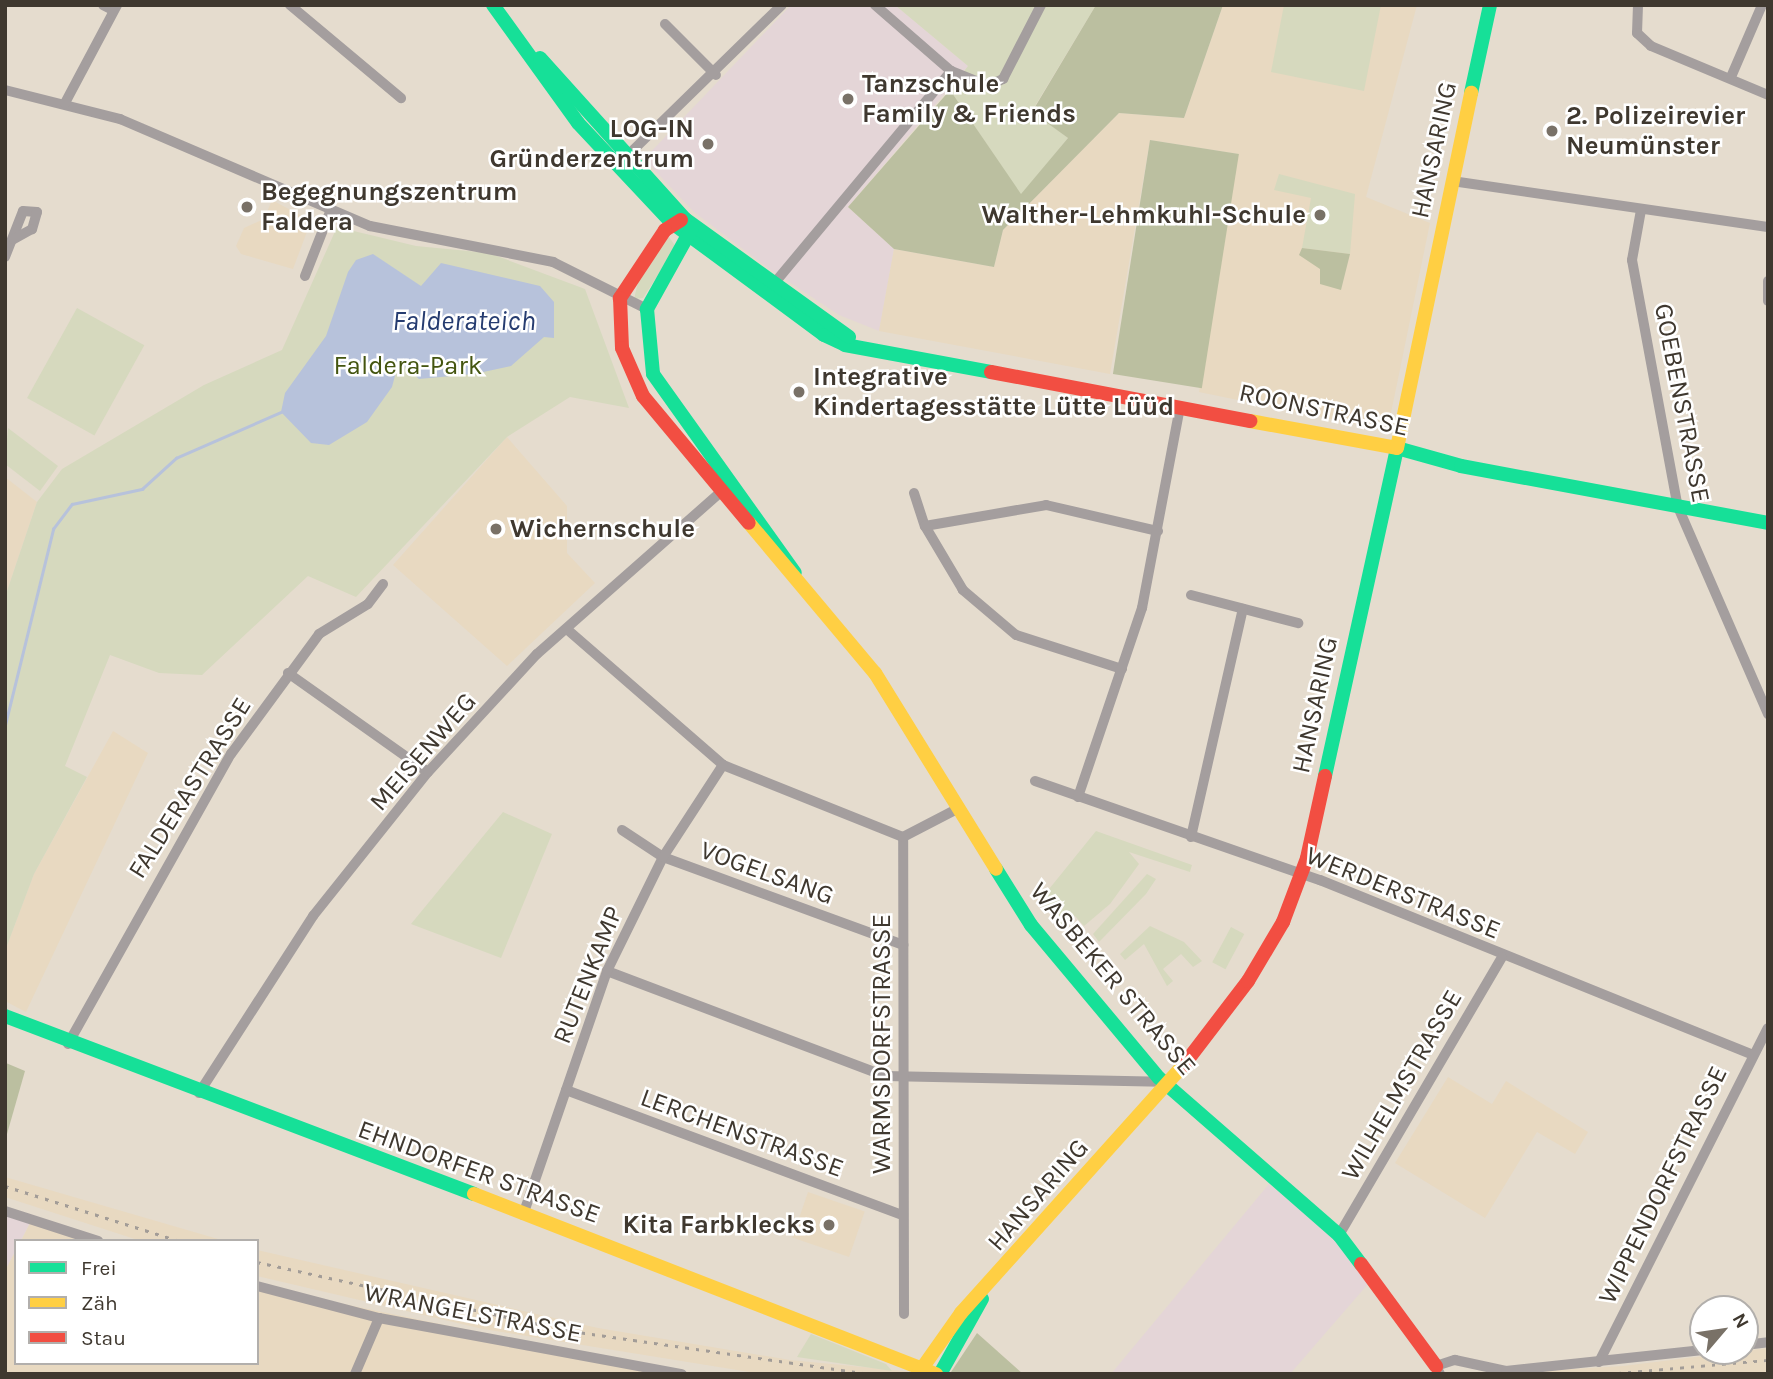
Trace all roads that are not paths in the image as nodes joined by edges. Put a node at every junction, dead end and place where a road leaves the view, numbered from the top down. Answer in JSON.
{"nodes":[{"id":1,"x":103,"y":5,"type":"edge"},
{"id":2,"x":290,"y":5,"type":"edge"},
{"id":3,"x":493,"y":5,"type":"edge"},
{"id":4,"x":782,"y":5,"type":"edge"},
{"id":5,"x":875,"y":5,"type":"edge"},
{"id":6,"x":1041,"y":5,"type":"edge"},
{"id":7,"x":1492,"y":5,"type":"edge"},
{"id":8,"x":1638,"y":5,"type":"edge"},
{"id":9,"x":1762,"y":5,"type":"edge"},
{"id":10,"x":115,"y":8,"type":"edge"},
{"id":11,"x":665,"y":24,"type":"dead end"},
{"id":12,"x":951,"y":71,"type":"junction"},
{"id":13,"x":716,"y":75,"type":"junction"},
{"id":14,"x":1731,"y":77,"type":"junction"},
{"id":15,"x":5,"y":90,"type":"edge"},
{"id":16,"x":1768,"y":95,"type":"edge"},
{"id":17,"x":401,"y":98,"type":"dead end"},
{"id":18,"x":65,"y":103,"type":"junction"},
{"id":19,"x":621,"y":162,"type":"junction"},
{"id":20,"x":1452,"y":181,"type":"junction"},
{"id":21,"x":1641,"y":210,"type":"junction"},
{"id":22,"x":330,"y":212,"type":"junction"},
{"id":23,"x":685,"y":226,"type":"junction"},
{"id":24,"x":1768,"y":227,"type":"edge"},
{"id":25,"x":14,"y":239,"type":"dead end"},
{"id":26,"x":5,"y":257,"type":"edge"},
{"id":27,"x":304,"y":276,"type":"dead end"},
{"id":28,"x":1768,"y":281,"type":"edge"},
{"id":29,"x":772,"y":287,"type":"junction"},
{"id":30,"x":620,"y":298,"type":"junction"},
{"id":31,"x":1768,"y":301,"type":"edge"},
{"id":32,"x":646,"y":309,"type":"junction"},
{"id":33,"x":869,"y":348,"type":"junction"},
{"id":34,"x":1180,"y":407,"type":"junction"},
{"id":35,"x":1397,"y":448,"type":"junction"},
{"id":36,"x":724,"y":489,"type":"junction"},
{"id":37,"x":914,"y":493,"type":"dead end"},
{"id":38,"x":1678,"y":507,"type":"junction"},
{"id":39,"x":1768,"y":523,"type":"edge"},
{"id":40,"x":925,"y":526,"type":"junction"},
{"id":41,"x":1158,"y":531,"type":"junction"},
{"id":42,"x":383,"y":584,"type":"dead end"},
{"id":43,"x":1191,"y":595,"type":"dead end"},
{"id":44,"x":1243,"y":609,"type":"junction"},
{"id":45,"x":1298,"y":623,"type":"dead end"},
{"id":46,"x":569,"y":631,"type":"junction"},
{"id":47,"x":1122,"y":670,"type":"junction"},
{"id":48,"x":288,"y":673,"type":"junction"},
{"id":49,"x":1768,"y":714,"type":"edge"},
{"id":50,"x":723,"y":765,"type":"junction"},
{"id":51,"x":428,"y":772,"type":"junction"},
{"id":52,"x":1035,"y":781,"type":"dead end"},
{"id":53,"x":1078,"y":797,"type":"junction"},
{"id":54,"x":959,"y":808,"type":"junction"},
{"id":55,"x":622,"y":830,"type":"dead end"},
{"id":56,"x":903,"y":837,"type":"junction"},
{"id":57,"x":1191,"y":837,"type":"junction"},
{"id":58,"x":663,"y":857,"type":"junction"},
{"id":59,"x":1302,"y":874,"type":"junction"},
{"id":60,"x":904,"y":945,"type":"junction"},
{"id":61,"x":1502,"y":957,"type":"junction"},
{"id":62,"x":607,"y":971,"type":"junction"},
{"id":63,"x":5,"y":1016,"type":"edge"},
{"id":64,"x":1768,"y":1028,"type":"edge"},
{"id":65,"x":68,"y":1044,"type":"junction"},
{"id":66,"x":1751,"y":1054,"type":"junction"},
{"id":67,"x":903,"y":1077,"type":"junction"},
{"id":68,"x":1166,"y":1085,"type":"junction"},
{"id":69,"x":566,"y":1090,"type":"junction"},
{"id":70,"x":198,"y":1093,"type":"junction"},
{"id":71,"x":5,"y":1211,"type":"edge"},
{"id":72,"x":523,"y":1215,"type":"junction"},
{"id":73,"x":903,"y":1215,"type":"junction"},
{"id":74,"x":1339,"y":1234,"type":"junction"},
{"id":75,"x":92,"y":1239,"type":"edge"},
{"id":76,"x":259,"y":1287,"type":"edge"},
{"id":77,"x":904,"y":1314,"type":"dead end"},
{"id":78,"x":379,"y":1318,"type":"junction"},
{"id":79,"x":1689,"y":1352,"type":"edge"},
{"id":80,"x":1599,"y":1362,"type":"junction"},
{"id":81,"x":1438,"y":1370,"type":"edge"},
{"id":82,"x":929,"y":1372,"type":"edge"},
{"id":83,"x":355,"y":1374,"type":"edge"},
{"id":84,"x":682,"y":1374,"type":"edge"}],
"edges":[{"from":1,"to":10,"type":"street"},
{"from":2,"to":17,"type":"street"},
{"from":3,"to":19,"type":"street"},
{"from":4,"to":13,"type":"street"},
{"from":5,"to":12,"type":"street"},
{"from":6,"to":12,"type":"street"},
{"from":7,"to":20,"type":"street","name":"HANSARING"},
{"from":8,"to":14,"type":"street"},
{"from":9,"to":14,"type":"street"},
{"from":10,"to":18,"type":"street"},
{"from":11,"to":13,"type":"street"},
{"from":12,"to":29,"type":"street"},
{"from":13,"to":19,"type":"street"},
{"from":14,"to":16,"type":"street"},
{"from":15,"to":18,"type":"street"},
{"from":18,"to":22,"type":"street"},
{"from":19,"to":23,"type":"street"},
{"from":20,"to":21,"type":"street"},
{"from":20,"to":35,"type":"street","name":"HANSARING"},
{"from":21,"to":24,"type":"street"},
{"from":21,"to":38,"type":"street","name":"GOEBENSTRASSE"},
{"from":22,"to":27,"type":"street"},
{"from":22,"to":30,"type":"street"},
{"from":23,"to":29,"type":"street","name":"ROONSTRASSE"},
{"from":23,"to":30,"type":"street"},
{"from":23,"to":32,"type":"street"},
{"from":23,"to":33,"type":"street","name":"ROONSTRASSE"},
{"from":25,"to":26,"type":"street"},
{"from":28,"to":31,"type":"street"},
{"from":29,"to":33,"type":"street","name":"ROONSTRASSE"},
{"from":30,"to":32,"type":"street"},
{"from":30,"to":36,"type":"street","name":"WASBEKER STRASSE"},
{"from":32,"to":36,"type":"street","name":"WASBEKER STRASSE"},
{"from":33,"to":34,"type":"street","name":"ROONSTRASSE"},
{"from":34,"to":35,"type":"street","name":"ROONSTRASSE"},
{"from":34,"to":41,"type":"street"},
{"from":35,"to":38,"type":"street","name":"ROONSTRASSE"},
{"from":35,"to":59,"type":"street","name":"HANSARING"},
{"from":36,"to":46,"type":"street","name":"MEISENWEG"},
{"from":36,"to":54,"type":"street","name":"WASBEKER STRASSE"},
{"from":37,"to":40,"type":"street"},
{"from":38,"to":39,"type":"street","name":"ROONSTRASSE"},
{"from":38,"to":49,"type":"street","name":"GOEBENSTRASSE"},
{"from":40,"to":41,"type":"street"},
{"from":40,"to":47,"type":"street"},
{"from":41,"to":47,"type":"street"},
{"from":42,"to":48,"type":"street","name":"FALDERASTRASSE"},
{"from":43,"to":44,"type":"street"},
{"from":44,"to":45,"type":"street"},
{"from":44,"to":57,"type":"street"},
{"from":46,"to":50,"type":"street"},
{"from":46,"to":51,"type":"street","name":"MEISENWEG"},
{"from":47,"to":53,"type":"street"},
{"from":48,"to":51,"type":"street"},
{"from":48,"to":65,"type":"street","name":"FALDERASTRASSE"},
{"from":50,"to":56,"type":"street"},
{"from":50,"to":58,"type":"street","name":"RUTENKAMP"},
{"from":51,"to":70,"type":"street","name":"MEISENWEG"},
{"from":52,"to":53,"type":"street","name":"WERDERSTRASSE"},
{"from":53,"to":57,"type":"street","name":"WERDERSTRASSE"},
{"from":54,"to":56,"type":"street"},
{"from":54,"to":68,"type":"street","name":"WASBEKER STRASSE"},
{"from":55,"to":58,"type":"street","name":"VOGELSANG"},
{"from":56,"to":60,"type":"street","name":"WARMSDORFSTRASSE"},
{"from":57,"to":59,"type":"street","name":"WERDERSTRASSE"},
{"from":58,"to":60,"type":"street","name":"VOGELSANG"},
{"from":58,"to":62,"type":"street","name":"RUTENKAMP"},
{"from":59,"to":61,"type":"street","name":"WERDERSTRASSE"},
{"from":59,"to":68,"type":"street","name":"HANSARING"},
{"from":60,"to":67,"type":"street","name":"WARMSDORFSTRASSE"},
{"from":61,"to":66,"type":"street","name":"WERDERSTRASSE"},
{"from":61,"to":74,"type":"street","name":"WILHELMSTRASSE"},
{"from":62,"to":67,"type":"street"},
{"from":62,"to":69,"type":"street","name":"RUTENKAMP"},
{"from":63,"to":65,"type":"street","name":"EHNDORFER STRASSE"},
{"from":64,"to":66,"type":"street","name":"WIPPENDORFSTRASSE"},
{"from":65,"to":70,"type":"street","name":"EHNDORFER STRASSE"},
{"from":66,"to":80,"type":"street","name":"WIPPENDORFSTRASSE"},
{"from":67,"to":68,"type":"street"},
{"from":67,"to":73,"type":"street","name":"WARMSDORFSTRASSE"},
{"from":68,"to":74,"type":"street","name":"WASBEKER STRASSE"},
{"from":68,"to":82,"type":"street","name":"HANSARING"},
{"from":69,"to":72,"type":"street","name":"RUTENKAMP"},
{"from":69,"to":73,"type":"street","name":"LERCHENSTRASSE"},
{"from":70,"to":72,"type":"street","name":"EHNDORFER STRASSE"},
{"from":71,"to":75,"type":"street"},
{"from":72,"to":82,"type":"street","name":"EHNDORFER STRASSE"},
{"from":73,"to":77,"type":"street","name":"WARMSDORFSTRASSE"},
{"from":74,"to":81,"type":"street","name":"WASBEKER STRASSE"},
{"from":76,"to":78,"type":"street","name":"WRANGELSTRASSE"},
{"from":78,"to":83,"type":"street"},
{"from":78,"to":84,"type":"street","name":"WRANGELSTRASSE"},
{"from":79,"to":80,"type":"street"},
{"from":80,"to":81,"type":"street"}]}
